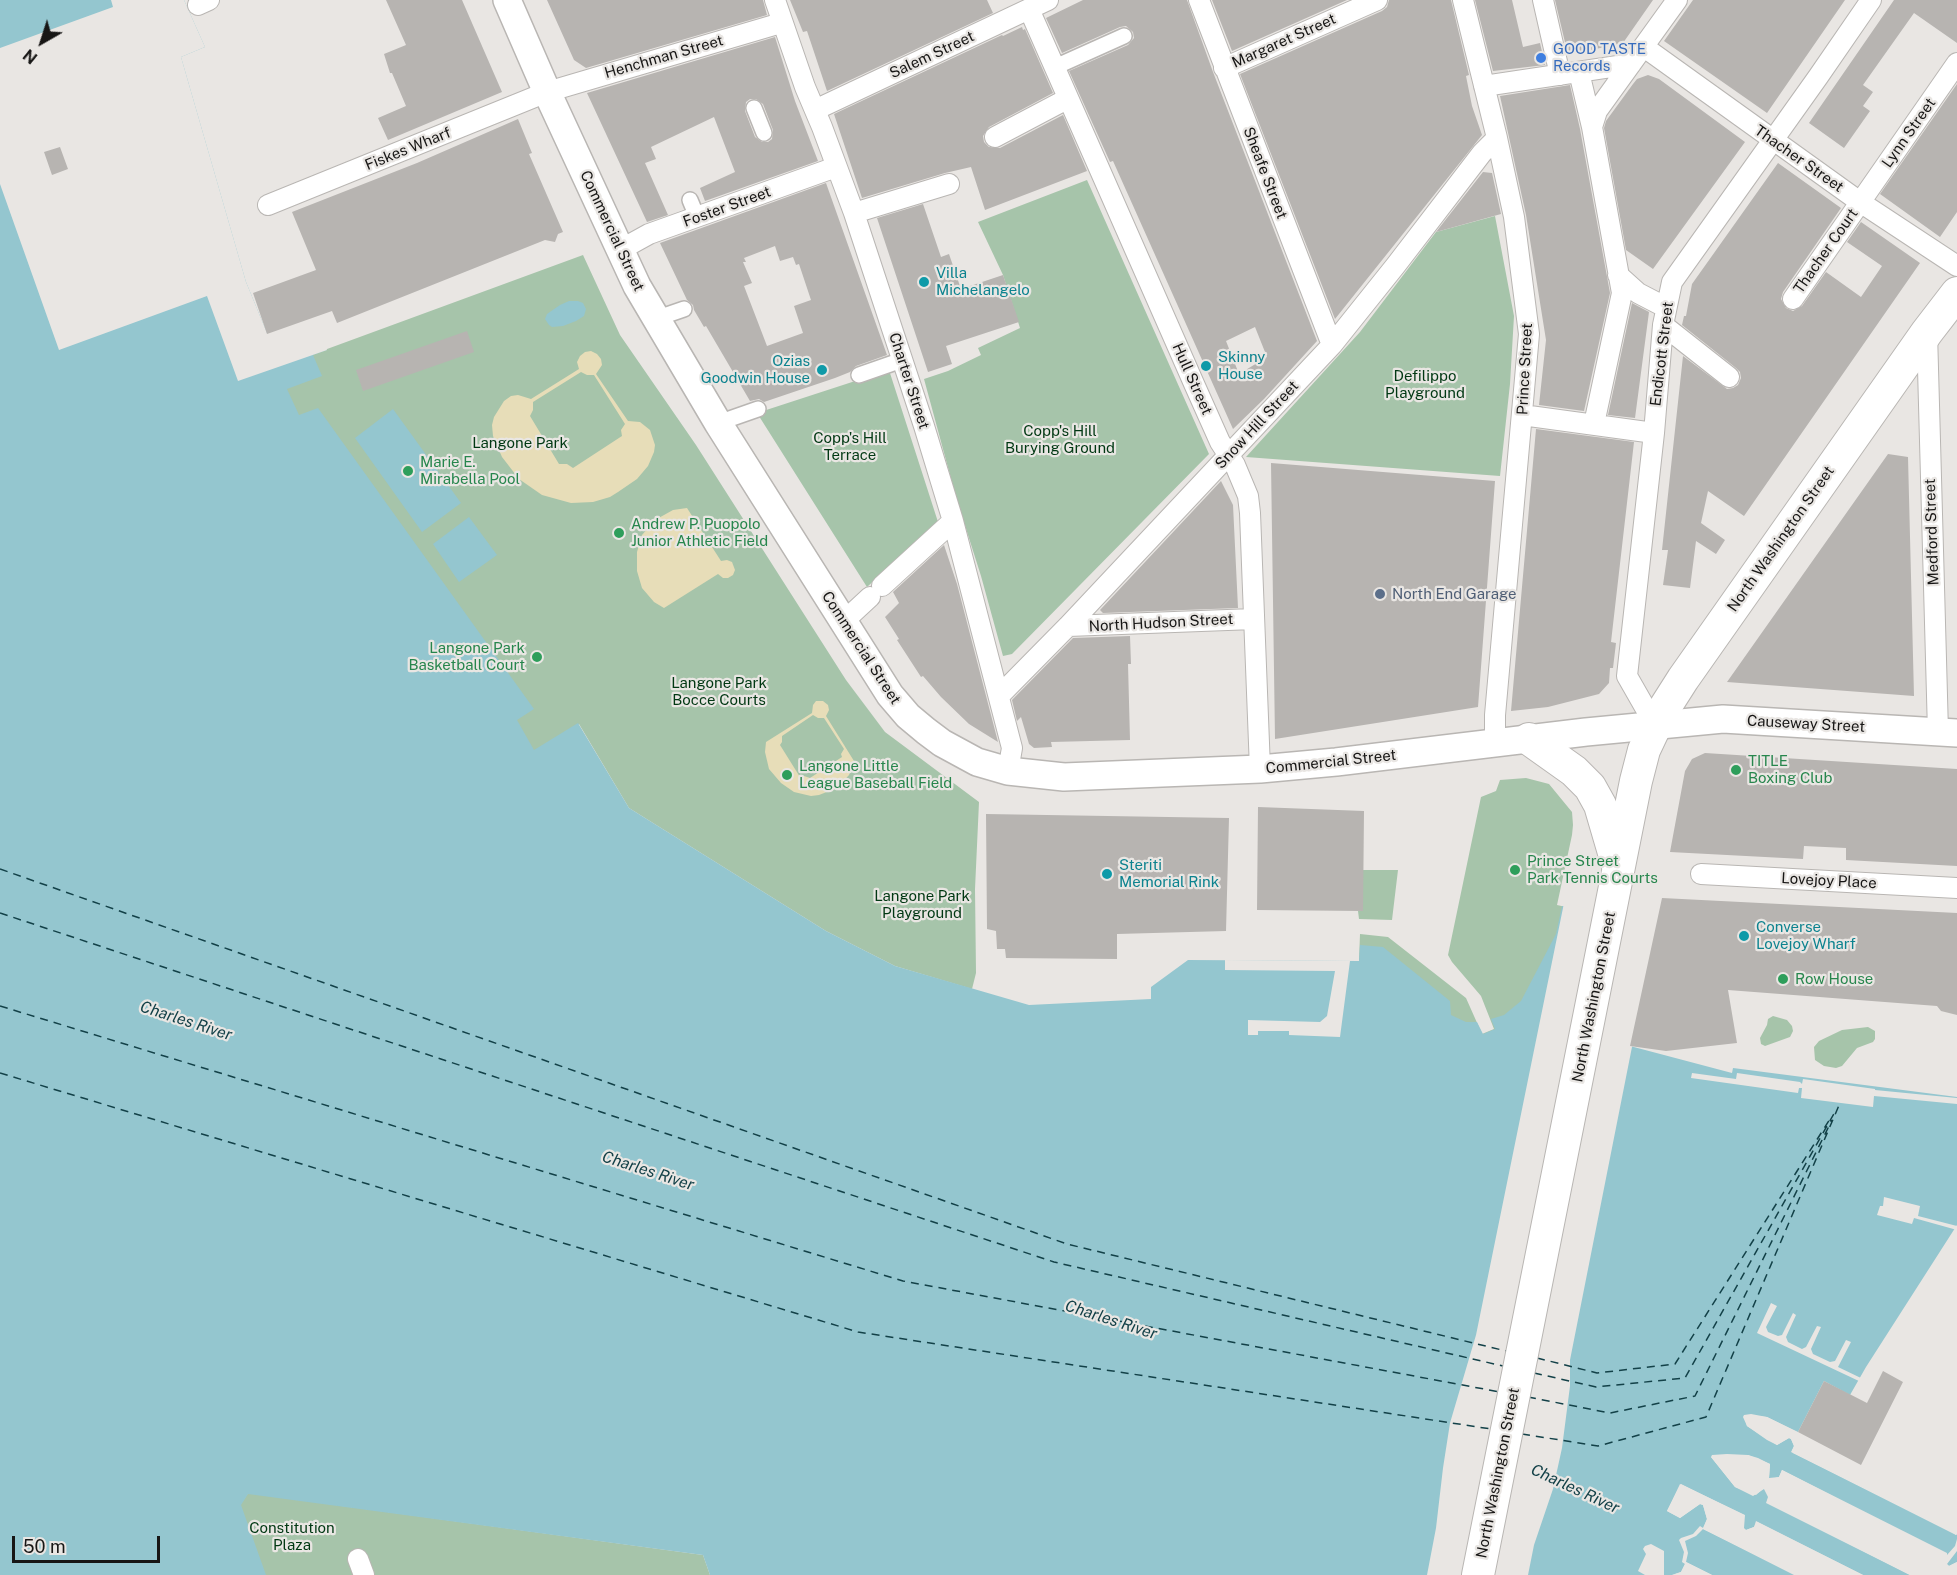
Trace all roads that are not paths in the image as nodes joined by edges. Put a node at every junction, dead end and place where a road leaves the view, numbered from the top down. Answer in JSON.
{"nodes":[{"id":1,"x":507,"y":0,"type":"edge"},
{"id":2,"x":775,"y":0,"type":"edge"},
{"id":3,"x":1048,"y":0,"type":"edge"},
{"id":4,"x":1199,"y":0,"type":"edge"},
{"id":5,"x":1377,"y":0,"type":"edge"},
{"id":6,"x":1463,"y":0,"type":"edge"},
{"id":7,"x":1543,"y":0,"type":"edge"},
{"id":8,"x":1677,"y":0,"type":"edge"},
{"id":9,"x":1870,"y":0,"type":"edge"},
{"id":10,"x":1029,"y":9,"type":"junction"},
{"id":11,"x":781,"y":23,"type":"junction"},
{"id":12,"x":1124,"y":36,"type":"dead end"},
{"id":13,"x":1644,"y":48,"type":"junction"},
{"id":14,"x":1957,"y":63,"type":"edge"},
{"id":15,"x":1631,"y":64,"type":"junction"},
{"id":16,"x":1055,"y":67,"type":"junction"},
{"id":17,"x":1224,"y":68,"type":"junction"},
{"id":18,"x":1569,"y":73,"type":"junction"},
{"id":19,"x":1484,"y":86,"type":"junction"},
{"id":20,"x":547,"y":92,"type":"junction"},
{"id":21,"x":1067,"y":99,"type":"junction"},
{"id":22,"x":754,"y":108,"type":"dead end"},
{"id":23,"x":815,"y":110,"type":"junction"},
{"id":24,"x":1592,"y":126,"type":"junction"},
{"id":25,"x":764,"y":133,"type":"dead end"},
{"id":26,"x":995,"y":137,"type":"dead end"},
{"id":27,"x":1497,"y":138,"type":"junction"},
{"id":28,"x":1772,"y":141,"type":"junction"},
{"id":29,"x":836,"y":167,"type":"junction"},
{"id":30,"x":949,"y":184,"type":"dead end"},
{"id":31,"x":1860,"y":202,"type":"junction"},
{"id":32,"x":268,"y":205,"type":"dead end"},
{"id":33,"x":854,"y":213,"type":"junction"},
{"id":34,"x":620,"y":250,"type":"junction"},
{"id":35,"x":1957,"y":266,"type":"edge"},
{"id":36,"x":1618,"y":275,"type":"junction"},
{"id":37,"x":1957,"y":293,"type":"edge"},
{"id":38,"x":1793,"y":299,"type":"dead end"},
{"id":39,"x":684,"y":309,"type":"dead end"},
{"id":40,"x":1664,"y":316,"type":"junction"},
{"id":41,"x":655,"y":318,"type":"junction"},
{"id":42,"x":1926,"y":332,"type":"junction"},
{"id":43,"x":1332,"y":345,"type":"junction"},
{"id":44,"x":903,"y":360,"type":"junction"},
{"id":45,"x":859,"y":375,"type":"dead end"},
{"id":46,"x":1729,"y":377,"type":"dead end"},
{"id":47,"x":758,"y":409,"type":"dead end"},
{"id":48,"x":1522,"y":415,"type":"junction"},
{"id":49,"x":718,"y":423,"type":"junction"},
{"id":50,"x":1594,"y":424,"type":"junction"},
{"id":51,"x":1654,"y":433,"type":"junction"},
{"id":52,"x":1229,"y":456,"type":"junction"},
{"id":53,"x":952,"y":521,"type":"junction"},
{"id":54,"x":1254,"y":619,"type":"junction"},
{"id":55,"x":843,"y":622,"type":"junction"},
{"id":56,"x":1068,"y":626,"type":"junction"},
{"id":57,"x":999,"y":696,"type":"junction"},
{"id":58,"x":1655,"y":725,"type":"junction"},
{"id":59,"x":1947,"y":733,"type":"edge"},
{"id":60,"x":1529,"y":740,"type":"junction"},
{"id":61,"x":1495,"y":744,"type":"junction"},
{"id":62,"x":1260,"y":769,"type":"junction"},
{"id":63,"x":1008,"y":771,"type":"junction"},
{"id":64,"x":1701,"y":874,"type":"dead end"},
{"id":65,"x":1618,"y":878,"type":"junction"},
{"id":66,"x":1957,"y":888,"type":"edge"},
{"id":67,"x":1478,"y":1575,"type":"edge"}],
"edges":[{"from":1,"to":20,"type":"main road","name":"Commercial Street"},
{"from":2,"to":11,"type":"street","name":"Charter Street"},
{"from":3,"to":10,"type":"street","name":"Salem Street"},
{"from":4,"to":17,"type":"street","name":"Sheafe Street"},
{"from":5,"to":17,"type":"street","name":"Margaret Street"},
{"from":6,"to":19,"type":"street","name":"Prince Street"},
{"from":7,"to":18,"type":"street"},
{"from":8,"to":13,"type":"street"},
{"from":9,"to":28,"type":"street","name":"Endicott Street"},
{"from":10,"to":16,"type":"street","name":"Hull Street"},
{"from":10,"to":23,"type":"street","name":"Salem Street"},
{"from":11,"to":20,"type":"street","name":"Henchman Street"},
{"from":11,"to":23,"type":"street","name":"Charter Street"},
{"from":12,"to":16,"type":"street"},
{"from":13,"to":15,"type":"street"},
{"from":13,"to":28,"type":"street","name":"Thacher Street"},
{"from":14,"to":31,"type":"street","name":"Lynn Street"},
{"from":15,"to":18,"type":"street"},
{"from":15,"to":24,"type":"street"},
{"from":16,"to":21,"type":"street","name":"Hull Street"},
{"from":17,"to":43,"type":"street","name":"Sheafe Street"},
{"from":18,"to":19,"type":"street"},
{"from":18,"to":24,"type":"street"},
{"from":19,"to":27,"type":"street","name":"Prince Street"},
{"from":20,"to":32,"type":"street","name":"Fiskes Wharf"},
{"from":20,"to":34,"type":"main road","name":"Commercial Street"},
{"from":21,"to":26,"type":"street"},
{"from":21,"to":52,"type":"street","name":"Hull Street"},
{"from":22,"to":25,"type":"street"},
{"from":23,"to":29,"type":"street","name":"Charter Street"},
{"from":24,"to":36,"type":"street"},
{"from":27,"to":43,"type":"street","name":"Snow Hill Street"},
{"from":27,"to":48,"type":"street","name":"Prince Street"},
{"from":28,"to":31,"type":"street","name":"Thacher Street"},
{"from":28,"to":40,"type":"street","name":"Endicott Street"},
{"from":29,"to":33,"type":"street","name":"Charter Street"},
{"from":29,"to":34,"type":"street","name":"Foster Street"},
{"from":30,"to":33,"type":"street"},
{"from":31,"to":35,"type":"street","name":"Thacher Street"},
{"from":31,"to":38,"type":"street","name":"Thacher Court"},
{"from":33,"to":44,"type":"street","name":"Charter Street"},
{"from":34,"to":41,"type":"main road","name":"Commercial Street"},
{"from":36,"to":40,"type":"street"},
{"from":36,"to":50,"type":"street"},
{"from":37,"to":42,"type":"main road","name":"North Washington Street"},
{"from":39,"to":41,"type":"street"},
{"from":40,"to":46,"type":"street"},
{"from":40,"to":51,"type":"street","name":"Endicott Street"},
{"from":41,"to":49,"type":"main road","name":"Commercial Street"},
{"from":42,"to":58,"type":"main road","name":"North Washington Street"},
{"from":42,"to":59,"type":"street","name":"Medford Street"},
{"from":43,"to":52,"type":"street","name":"Snow Hill Street"},
{"from":44,"to":45,"type":"street"},
{"from":44,"to":53,"type":"street","name":"Charter Street"},
{"from":47,"to":49,"type":"street"},
{"from":48,"to":50,"type":"street"},
{"from":48,"to":61,"type":"street","name":"Prince Street"},
{"from":49,"to":55,"type":"main road","name":"Commercial Street"},
{"from":50,"to":51,"type":"street"},
{"from":51,"to":58,"type":"street","name":"Endicott Street"},
{"from":52,"to":54,"type":"street","name":"Hull Street"},
{"from":52,"to":56,"type":"street","name":"Snow Hill Street"},
{"from":53,"to":55,"type":"street"},
{"from":53,"to":57,"type":"street","name":"Charter Street"},
{"from":54,"to":56,"type":"street","name":"North Hudson Street"},
{"from":54,"to":62,"type":"street","name":"Hull Street"},
{"from":55,"to":63,"type":"main road","name":"Commercial Street"},
{"from":56,"to":57,"type":"street","name":"Snow Hill Street"},
{"from":57,"to":63,"type":"street","name":"Charter Street"},
{"from":58,"to":59,"type":"main road","name":"Causeway Street"},
{"from":58,"to":60,"type":"main road","name":"Commercial Street"},
{"from":58,"to":65,"type":"main road","name":"North Washington Street"},
{"from":60,"to":61,"type":"main road","name":"Commercial Street"},
{"from":60,"to":65,"type":"main road"},
{"from":61,"to":62,"type":"main road","name":"Commercial Street"},
{"from":62,"to":63,"type":"main road","name":"Commercial Street"},
{"from":64,"to":66,"type":"street","name":"Lovejoy Place"},
{"from":65,"to":67,"type":"main road","name":"North Washington Street"}]}
